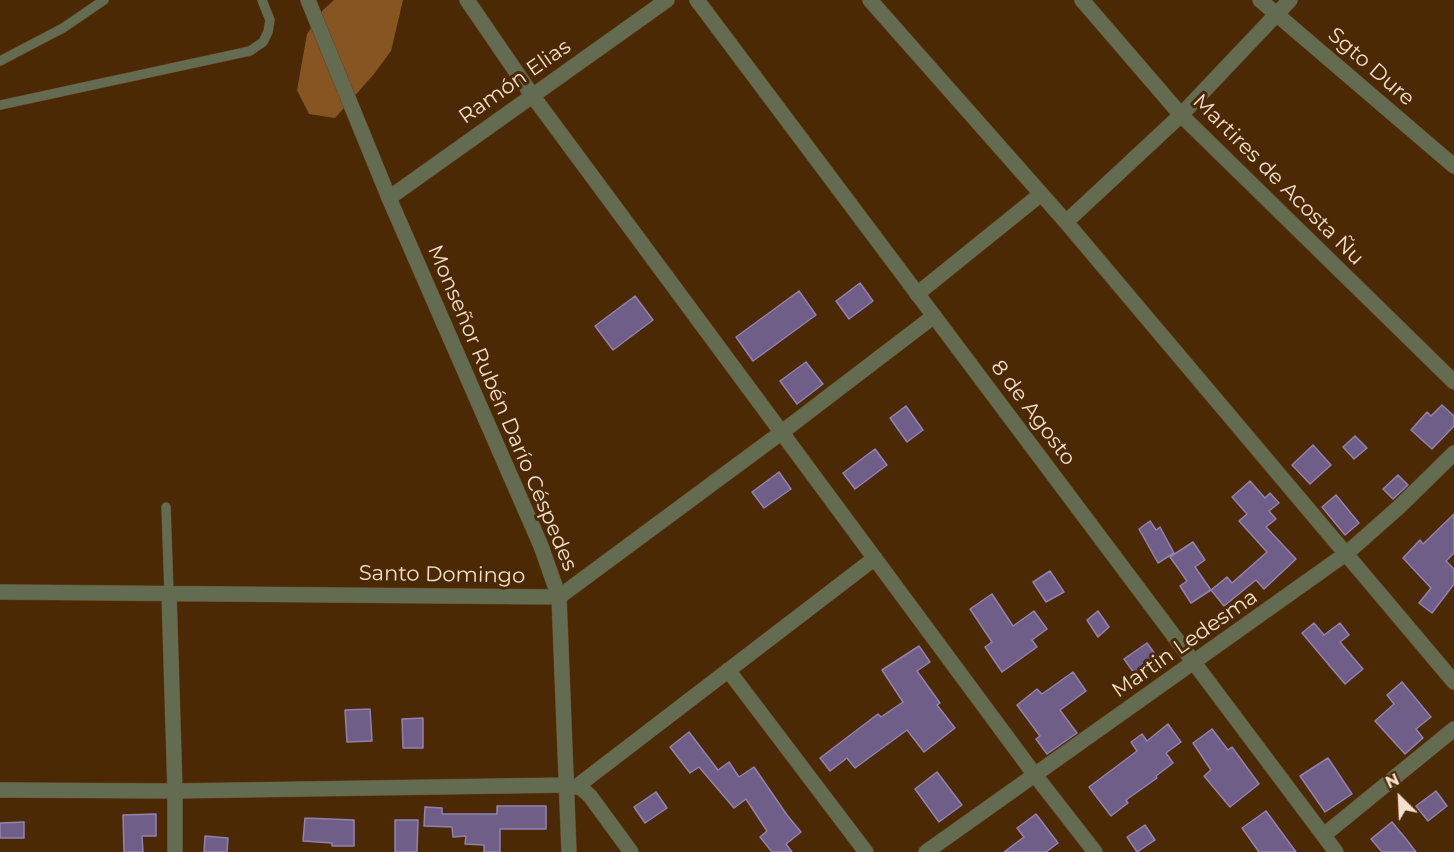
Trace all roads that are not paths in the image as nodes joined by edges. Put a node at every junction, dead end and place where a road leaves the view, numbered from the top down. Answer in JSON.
{"nodes":[{"id":1,"x":104,"y":0,"type":"edge"},
{"id":2,"x":262,"y":0,"type":"edge"},
{"id":3,"x":308,"y":0,"type":"edge"},
{"id":4,"x":467,"y":0,"type":"edge"},
{"id":5,"x":667,"y":0,"type":"edge"},
{"id":6,"x":697,"y":0,"type":"edge"},
{"id":7,"x":870,"y":0,"type":"edge"},
{"id":8,"x":1082,"y":0,"type":"edge"},
{"id":9,"x":1260,"y":0,"type":"edge"},
{"id":10,"x":1290,"y":0,"type":"edge"},
{"id":11,"x":1278,"y":15,"type":"junction"},
{"id":12,"x":0,"y":61,"type":"edge"},
{"id":13,"x":532,"y":95,"type":"junction"},
{"id":14,"x":0,"y":105,"type":"edge"},
{"id":15,"x":1181,"y":115,"type":"junction"},
{"id":16,"x":1454,"y":166,"type":"edge"},
{"id":17,"x":1041,"y":194,"type":"junction"},
{"id":18,"x":389,"y":198,"type":"junction"},
{"id":19,"x":1066,"y":222,"type":"junction"},
{"id":20,"x":917,"y":294,"type":"junction"},
{"id":21,"x":934,"y":316,"type":"junction"},
{"id":22,"x":1454,"y":382,"type":"edge"},
{"id":23,"x":782,"y":432,"type":"junction"},
{"id":24,"x":1454,"y":453,"type":"edge"},
{"id":25,"x":166,"y":507,"type":"dead end"},
{"id":26,"x":1347,"y":553,"type":"junction"},
{"id":27,"x":875,"y":558,"type":"junction"},
{"id":28,"x":0,"y":592,"type":"edge"},
{"id":29,"x":169,"y":593,"type":"junction"},
{"id":30,"x":559,"y":597,"type":"junction"},
{"id":31,"x":1195,"y":663,"type":"junction"},
{"id":32,"x":728,"y":670,"type":"junction"},
{"id":33,"x":1454,"y":682,"type":"edge"},
{"id":34,"x":1454,"y":729,"type":"edge"},
{"id":35,"x":1035,"y":776,"type":"junction"},
{"id":36,"x":572,"y":786,"type":"junction"},
{"id":37,"x":0,"y":790,"type":"edge"},
{"id":38,"x":175,"y":791,"type":"junction"},
{"id":39,"x":1324,"y":836,"type":"junction"},
{"id":40,"x":175,"y":852,"type":"edge"},
{"id":41,"x":569,"y":852,"type":"edge"},
{"id":42,"x":631,"y":852,"type":"edge"},
{"id":43,"x":866,"y":852,"type":"edge"},
{"id":44,"x":926,"y":852,"type":"edge"},
{"id":45,"x":1095,"y":852,"type":"edge"},
{"id":46,"x":1336,"y":852,"type":"edge"}],
"edges":[{"from":1,"to":12,"type":"lane"},
{"from":2,"to":14,"type":"lane"},
{"from":3,"to":18,"type":"street","name":"Monseñor Rubén Darío Céspedes"},
{"from":4,"to":13,"type":"street"},
{"from":5,"to":13,"type":"street","name":"Ramón Elias"},
{"from":6,"to":20,"type":"street","name":"8 de Agosto"},
{"from":7,"to":17,"type":"street"},
{"from":8,"to":15,"type":"street","name":"Martires de Acosta Ñu"},
{"from":9,"to":11,"type":"street","name":"Sgto Dure"},
{"from":10,"to":11,"type":"street"},
{"from":11,"to":15,"type":"street"},
{"from":11,"to":16,"type":"street","name":"Sgto Dure"},
{"from":13,"to":18,"type":"street","name":"Ramón Elias"},
{"from":13,"to":23,"type":"street"},
{"from":15,"to":19,"type":"street"},
{"from":15,"to":22,"type":"street","name":"Martires de Acosta Ñu"},
{"from":17,"to":19,"type":"street"},
{"from":17,"to":20,"type":"street"},
{"from":18,"to":30,"type":"street","name":"Monseñor Rubén Darío Céspedes"},
{"from":19,"to":26,"type":"street"},
{"from":20,"to":21,"type":"street","name":"8 de Agosto"},
{"from":21,"to":23,"type":"street"},
{"from":21,"to":31,"type":"street","name":"8 de Agosto"},
{"from":23,"to":27,"type":"street"},
{"from":23,"to":30,"type":"street"},
{"from":24,"to":26,"type":"street","name":"Martin Ledesma"},
{"from":25,"to":29,"type":"lane"},
{"from":26,"to":31,"type":"street","name":"Martin Ledesma"},
{"from":26,"to":33,"type":"street"},
{"from":27,"to":32,"type":"street"},
{"from":27,"to":35,"type":"street"},
{"from":28,"to":29,"type":"street","name":"Santo Domingo"},
{"from":29,"to":30,"type":"street","name":"Santo Domingo"},
{"from":29,"to":38,"type":"street"},
{"from":30,"to":36,"type":"street","name":"Monseñor Rubén Darío Céspedes"},
{"from":31,"to":35,"type":"street","name":"Martin Ledesma"},
{"from":31,"to":39,"type":"street","name":"8 de Agosto"},
{"from":32,"to":36,"type":"street"},
{"from":32,"to":43,"type":"street"},
{"from":34,"to":39,"type":"street"},
{"from":35,"to":44,"type":"street","name":"Martin Ledesma"},
{"from":35,"to":45,"type":"street"},
{"from":36,"to":38,"type":"street"},
{"from":36,"to":41,"type":"street","name":"Monseñor Rubén Darío Céspedes"},
{"from":36,"to":42,"type":"street"},
{"from":37,"to":38,"type":"street"},
{"from":38,"to":40,"type":"street"},
{"from":39,"to":46,"type":"street","name":"8 de Agosto"}]}
